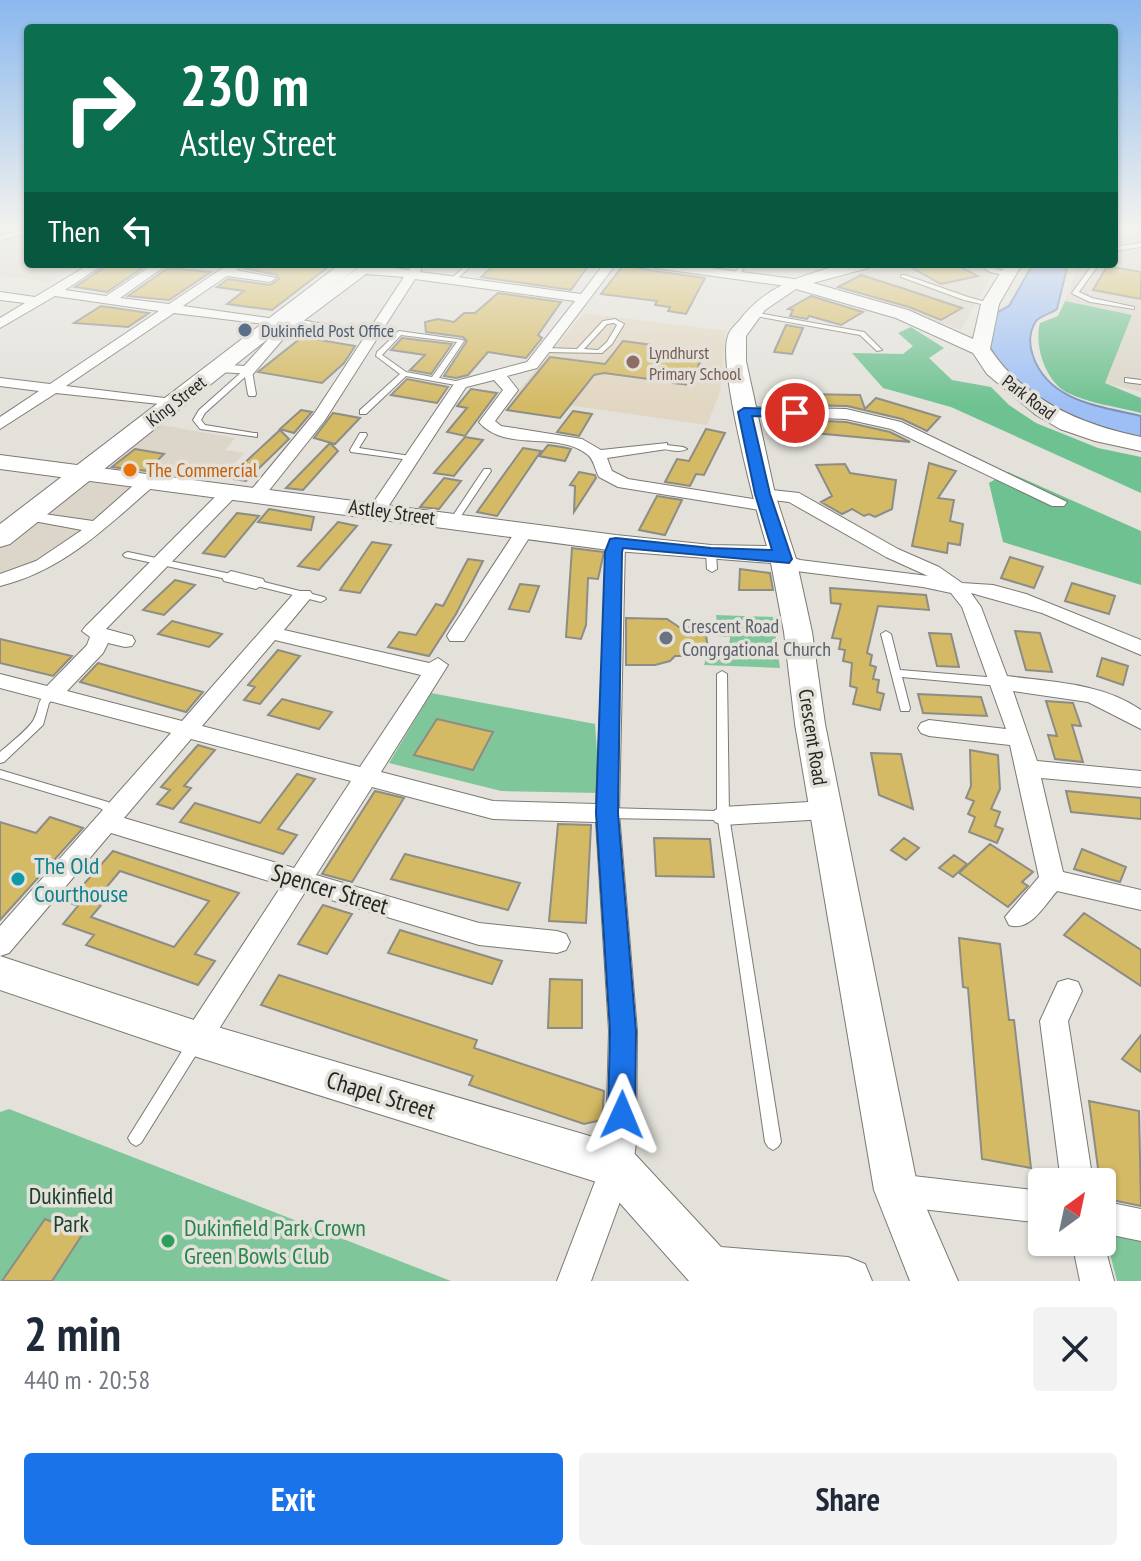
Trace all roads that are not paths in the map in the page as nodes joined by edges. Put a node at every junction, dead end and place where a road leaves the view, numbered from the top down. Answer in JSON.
{"nodes":[{"id":1,"x":61,"y":287,"type":"edge"},
{"id":2,"x":128,"y":287,"type":"edge"},
{"id":3,"x":204,"y":287,"type":"edge"},
{"id":4,"x":336,"y":287,"type":"edge"},
{"id":5,"x":404,"y":287,"type":"edge"},
{"id":6,"x":502,"y":287,"type":"edge"},
{"id":7,"x":593,"y":287,"type":"edge"},
{"id":8,"x":787,"y":287,"type":"edge"},
{"id":9,"x":807,"y":287,"type":"edge"},
{"id":10,"x":933,"y":287,"type":"edge"},
{"id":11,"x":1000,"y":287,"type":"edge"},
{"id":12,"x":1080,"y":287,"type":"edge"},
{"id":13,"x":53,"y":292,"type":"junction"},
{"id":14,"x":0,"y":296,"type":"edge"},
{"id":15,"x":584,"y":298,"type":"junction"},
{"id":16,"x":108,"y":300,"type":"junction"},
{"id":17,"x":38,"y":301,"type":"junction"},
{"id":18,"x":990,"y":304,"type":"junction"},
{"id":19,"x":1132,"y":308,"type":"dead end"},
{"id":20,"x":171,"y":309,"type":"junction"},
{"id":21,"x":752,"y":314,"type":"junction"},
{"id":22,"x":285,"y":322,"type":"junction"},
{"id":23,"x":0,"y":324,"type":"edge"},
{"id":24,"x":359,"y":332,"type":"dead end"},
{"id":25,"x":980,"y":349,"type":"junction"},
{"id":26,"x":544,"y":350,"type":"junction"},
{"id":27,"x":580,"y":350,"type":"junction"},
{"id":28,"x":879,"y":350,"type":"dead end"},
{"id":29,"x":219,"y":368,"type":"junction"},
{"id":30,"x":248,"y":371,"type":"junction"},
{"id":31,"x":404,"y":374,"type":"junction"},
{"id":32,"x":497,"y":374,"type":"junction"},
{"id":33,"x":435,"y":378,"type":"junction"},
{"id":34,"x":1128,"y":380,"type":"dead end"},
{"id":35,"x":0,"y":382,"type":"edge"},
{"id":36,"x":1141,"y":382,"type":"edge"},
{"id":37,"x":461,"y":384,"type":"junction"},
{"id":38,"x":53,"y":388,"type":"junction"},
{"id":39,"x":252,"y":394,"type":"dead end"},
{"id":40,"x":173,"y":403,"type":"junction"},
{"id":41,"x":363,"y":412,"type":"dead end"},
{"id":42,"x":744,"y":412,"type":"junction"},
{"id":43,"x":0,"y":424,"type":"edge"},
{"id":44,"x":254,"y":435,"type":"dead end"},
{"id":45,"x":363,"y":435,"type":"dead end"},
{"id":46,"x":1141,"y":444,"type":"edge"},
{"id":47,"x":661,"y":446,"type":"joint"},
{"id":48,"x":683,"y":449,"type":"dead end"},
{"id":49,"x":598,"y":455,"type":"junction"},
{"id":50,"x":410,"y":458,"type":"junction"},
{"id":51,"x":0,"y":462,"type":"edge"},
{"id":52,"x":487,"y":471,"type":"dead end"},
{"id":53,"x":83,"y":472,"type":"junction"},
{"id":54,"x":150,"y":480,"type":"junction"},
{"id":55,"x":232,"y":490,"type":"junction"},
{"id":56,"x":257,"y":494,"type":"junction"},
{"id":57,"x":764,"y":500,"type":"junction"},
{"id":58,"x":1058,"y":502,"type":"dead end"},
{"id":59,"x":378,"y":509,"type":"junction"},
{"id":60,"x":29,"y":515,"type":"junction"},
{"id":61,"x":454,"y":520,"type":"junction"},
{"id":62,"x":94,"y":527,"type":"junction"},
{"id":63,"x":525,"y":530,"type":"junction"},
{"id":64,"x":0,"y":538,"type":"edge"},
{"id":65,"x":616,"y":543,"type":"junction"},
{"id":66,"x":892,"y":553,"type":"junction"},
{"id":67,"x":128,"y":555,"type":"dead end"},
{"id":68,"x":783,"y":559,"type":"junction"},
{"id":69,"x":160,"y":561,"type":"junction"},
{"id":70,"x":878,"y":575,"type":"junction"},
{"id":71,"x":231,"y":577,"type":"joint"},
{"id":72,"x":0,"y":580,"type":"edge"},
{"id":73,"x":256,"y":583,"type":"joint"},
{"id":74,"x":958,"y":589,"type":"junction"},
{"id":75,"x":312,"y":597,"type":"joint"},
{"id":76,"x":90,"y":631,"type":"junction"},
{"id":77,"x":270,"y":633,"type":"junction"},
{"id":78,"x":886,"y":634,"type":"dead end"},
{"id":79,"x":457,"y":636,"type":"dead end"},
{"id":80,"x":125,"y":641,"type":"dead end"},
{"id":81,"x":1141,"y":648,"type":"edge"},
{"id":82,"x":896,"y":673,"type":"junction"},
{"id":83,"x":722,"y":674,"type":"dead end"},
{"id":84,"x":0,"y":681,"type":"edge"},
{"id":85,"x":999,"y":682,"type":"junction"},
{"id":86,"x":51,"y":695,"type":"junction"},
{"id":87,"x":905,"y":708,"type":"dead end"},
{"id":88,"x":1141,"y":721,"type":"edge"},
{"id":89,"x":929,"y":728,"type":"dead end"},
{"id":90,"x":185,"y":731,"type":"junction"},
{"id":91,"x":1020,"y":738,"type":"junction"},
{"id":92,"x":0,"y":759,"type":"edge"},
{"id":93,"x":1028,"y":769,"type":"junction"},
{"id":94,"x":0,"y":774,"type":"edge"},
{"id":95,"x":366,"y":776,"type":"junction"},
{"id":96,"x":1141,"y":779,"type":"edge"},
{"id":97,"x":826,"y":810,"type":"junction"},
{"id":98,"x":607,"y":813,"type":"junction"},
{"id":99,"x":723,"y":816,"type":"junction"},
{"id":100,"x":111,"y":817,"type":"junction"},
{"id":101,"x":299,"y":880,"type":"junction"},
{"id":102,"x":1052,"y":880,"type":"junction"},
{"id":103,"x":1141,"y":900,"type":"edge"},
{"id":104,"x":1018,"y":917,"type":"dead end"},
{"id":105,"x":557,"y":942,"type":"dead end"},
{"id":106,"x":0,"y":945,"type":"edge"},
{"id":107,"x":0,"y":973,"type":"edge"},
{"id":108,"x":1068,"y":991,"type":"dead end"},
{"id":109,"x":197,"y":1039,"type":"junction"},
{"id":110,"x":136,"y":1138,"type":"dead end"},
{"id":111,"x":773,"y":1142,"type":"dead end"},
{"id":112,"x":617,"y":1166,"type":"junction"},
{"id":113,"x":1075,"y":1168,"type":"edge"},
{"id":114,"x":896,"y":1190,"type":"junction"},
{"id":115,"x":1028,"y":1205,"type":"edge"},
{"id":116,"x":1116,"y":1220,"type":"edge"},
{"id":117,"x":1141,"y":1225,"type":"edge"},
{"id":118,"x":1091,"y":1256,"type":"edge"},
{"id":119,"x":715,"y":1275,"type":"edge"},
{"id":120,"x":574,"y":1281,"type":"edge"},
{"id":121,"x":848,"y":1281,"type":"edge"},
{"id":122,"x":934,"y":1281,"type":"edge"},
{"id":123,"x":1097,"y":1281,"type":"edge"}],
"edges":[{"from":1,"to":13,"type":"street"},
{"from":2,"to":16,"type":"street"},
{"from":3,"to":20,"type":"street"},
{"from":4,"to":22,"type":"main road","name":"King Street"},
{"from":5,"to":56,"type":"street"},
{"from":6,"to":15,"type":"street"},
{"from":7,"to":15,"type":"street"},
{"from":8,"to":21,"type":"main road","name":"Crescent Road"},
{"from":9,"to":25,"type":"main road","name":"Park Road"},
{"from":10,"to":18,"type":"lane"},
{"from":11,"to":18,"type":"main road"},
{"from":12,"to":19,"type":"lane"},
{"from":13,"to":16,"type":"street"},
{"from":13,"to":17,"type":"street"},
{"from":14,"to":17,"type":"street"},
{"from":15,"to":26,"type":"street"},
{"from":16,"to":20,"type":"street"},
{"from":17,"to":23,"type":"street"},
{"from":18,"to":25,"type":"main road"},
{"from":20,"to":22,"type":"street"},
{"from":20,"to":38,"type":"street"},
{"from":21,"to":28,"type":"lane"},
{"from":21,"to":42,"type":"main road","name":"Crescent Road"},
{"from":22,"to":24,"type":"lane"},
{"from":22,"to":29,"type":"main road","name":"King Street"},
{"from":22,"to":30,"type":"street"},
{"from":25,"to":46,"type":"main road","name":"Park Road"},
{"from":26,"to":27,"type":"lane"},
{"from":26,"to":32,"type":"street"},
{"from":27,"to":27,"type":"lane"},
{"from":29,"to":30,"type":"street"},
{"from":29,"to":40,"type":"main road","name":"King Street"},
{"from":30,"to":39,"type":"lane"},
{"from":30,"to":44,"type":"lane"},
{"from":31,"to":33,"type":"lane"},
{"from":31,"to":33,"type":"lane"},
{"from":31,"to":41,"type":"lane"},
{"from":32,"to":37,"type":"street"},
{"from":32,"to":49,"type":"street"},
{"from":33,"to":37,"type":"lane"},
{"from":34,"to":36,"type":"lane"},
{"from":35,"to":38,"type":"street"},
{"from":37,"to":50,"type":"street"},
{"from":38,"to":40,"type":"street"},
{"from":38,"to":43,"type":"street"},
{"from":40,"to":53,"type":"main road","name":"King Street"},
{"from":42,"to":57,"type":"main road","name":"Crescent Road"},
{"from":42,"to":58,"type":"street"},
{"from":45,"to":50,"type":"lane"},
{"from":47,"to":48,"type":"lane"},
{"from":47,"to":49,"type":"street"},
{"from":49,"to":57,"type":"street"},
{"from":50,"to":59,"type":"street"},
{"from":51,"to":53,"type":"main road","name":"Astley Street"},
{"from":52,"to":61,"type":"lane"},
{"from":53,"to":54,"type":"main road","name":"Astley Street"},
{"from":53,"to":60,"type":"main road","name":"King Street"},
{"from":54,"to":55,"type":"main road","name":"Astley Street"},
{"from":54,"to":62,"type":"street"},
{"from":55,"to":56,"type":"main road","name":"Astley Street"},
{"from":55,"to":69,"type":"street"},
{"from":56,"to":59,"type":"main road","name":"Astley Street"},
{"from":57,"to":66,"type":"street"},
{"from":57,"to":68,"type":"main road","name":"Crescent Road"},
{"from":59,"to":61,"type":"main road","name":"Astley Street"},
{"from":60,"to":62,"type":"street"},
{"from":60,"to":64,"type":"main road","name":"King Street"},
{"from":61,"to":63,"type":"main road","name":"Astley Street"},
{"from":62,"to":72,"type":"street"},
{"from":63,"to":65,"type":"main road","name":"Astley Street"},
{"from":63,"to":79,"type":"street"},
{"from":65,"to":68,"type":"main road","name":"Astley Street"},
{"from":65,"to":98,"type":"street"},
{"from":66,"to":70,"type":"street"},
{"from":66,"to":74,"type":"street"},
{"from":67,"to":69,"type":"lane"},
{"from":68,"to":70,"type":"street"},
{"from":68,"to":97,"type":"main road","name":"Crescent Road"},
{"from":69,"to":71,"type":"lane"},
{"from":69,"to":76,"type":"street"},
{"from":70,"to":74,"type":"street"},
{"from":71,"to":73,"type":"street"},
{"from":73,"to":75,"type":"lane"},
{"from":74,"to":81,"type":"street"},
{"from":74,"to":85,"type":"street"},
{"from":75,"to":77,"type":"street"},
{"from":76,"to":80,"type":"street"},
{"from":76,"to":86,"type":"street"},
{"from":77,"to":90,"type":"street"},
{"from":77,"to":95,"type":"street"},
{"from":78,"to":82,"type":"lane"},
{"from":82,"to":85,"type":"lane"},
{"from":82,"to":87,"type":"lane"},
{"from":83,"to":99,"type":"lane"},
{"from":84,"to":86,"type":"street"},
{"from":85,"to":88,"type":"street"},
{"from":85,"to":91,"type":"street"},
{"from":86,"to":90,"type":"street"},
{"from":86,"to":92,"type":"lane"},
{"from":89,"to":91,"type":"street"},
{"from":90,"to":95,"type":"street"},
{"from":90,"to":100,"type":"street"},
{"from":91,"to":93,"type":"street"},
{"from":93,"to":96,"type":"street"},
{"from":93,"to":102,"type":"street"},
{"from":94,"to":100,"type":"lane"},
{"from":95,"to":98,"type":"street"},
{"from":95,"to":101,"type":"street"},
{"from":97,"to":99,"type":"street"},
{"from":97,"to":114,"type":"main road","name":"Crescent Road"},
{"from":98,"to":99,"type":"lane"},
{"from":98,"to":112,"type":"street"},
{"from":99,"to":111,"type":"lane"},
{"from":100,"to":101,"type":"street","name":"Spencer Street"},
{"from":100,"to":106,"type":"street"},
{"from":101,"to":105,"type":"street","name":"Spencer Street"},
{"from":101,"to":109,"type":"street"},
{"from":102,"to":103,"type":"street"},
{"from":102,"to":104,"type":"street"},
{"from":107,"to":109,"type":"main road","name":"Chapel Street"},
{"from":108,"to":113,"type":"street"},
{"from":109,"to":110,"type":"lane"},
{"from":109,"to":112,"type":"main road","name":"Chapel Street"},
{"from":112,"to":119,"type":"main road"},
{"from":112,"to":120,"type":"street"},
{"from":114,"to":115,"type":"street"},
{"from":114,"to":122,"type":"main road","name":"Crescent Road"},
{"from":116,"to":117,"type":"street"},
{"from":118,"to":123,"type":"street"},
{"from":119,"to":121,"type":"main road"}]}
